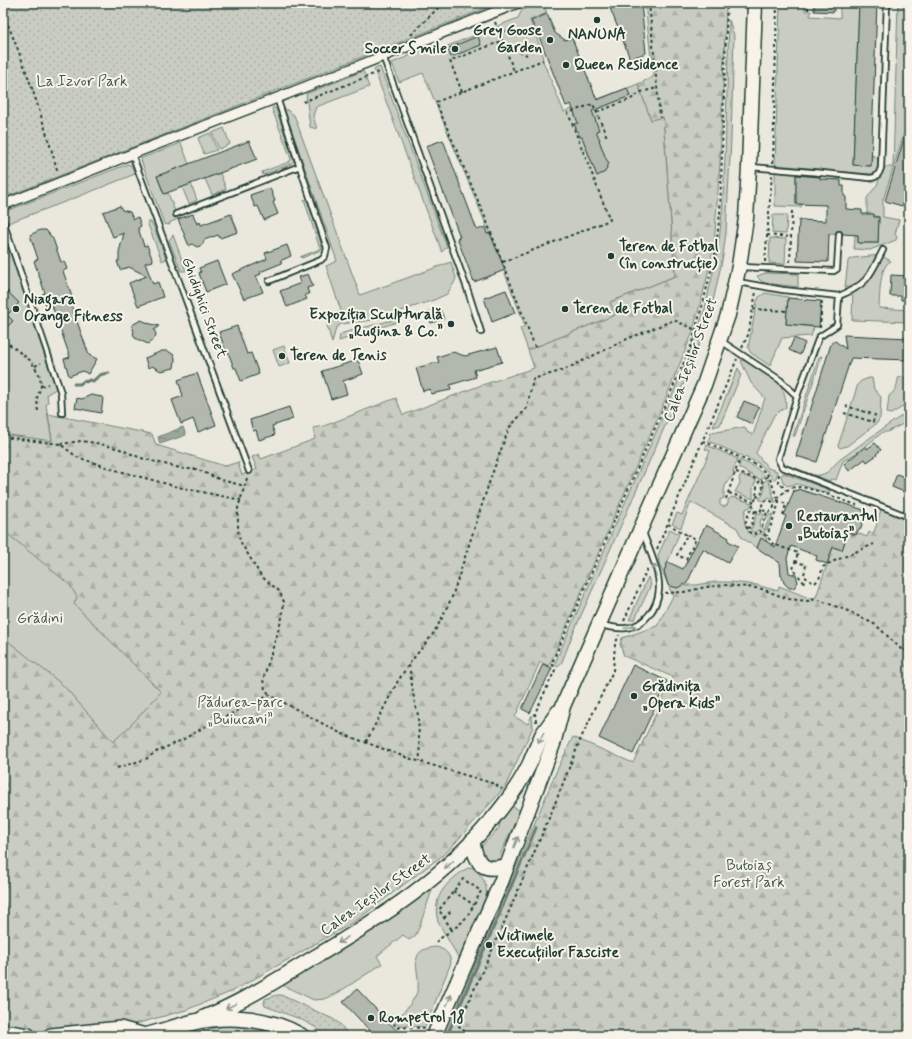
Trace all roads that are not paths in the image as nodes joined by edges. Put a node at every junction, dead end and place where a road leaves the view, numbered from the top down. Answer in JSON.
{"nodes":[{"id":1,"x":518,"y":3,"type":"edge"},
{"id":2,"x":755,"y":3,"type":"edge"},
{"id":3,"x":886,"y":3,"type":"edge"},
{"id":4,"x":383,"y":56,"type":"junction"},
{"id":5,"x":277,"y":98,"type":"junction"},
{"id":6,"x":132,"y":154,"type":"junction"},
{"id":7,"x":300,"y":166,"type":"junction"},
{"id":8,"x":749,"y":167,"type":"junction"},
{"id":9,"x":3,"y":205,"type":"edge"},
{"id":10,"x":176,"y":214,"type":"dead end"},
{"id":11,"x":3,"y":220,"type":"edge"},
{"id":12,"x":839,"y":234,"type":"dead end"},
{"id":13,"x":882,"y":250,"type":"dead end"},
{"id":14,"x":739,"y":266,"type":"junction"},
{"id":15,"x":269,"y":281,"type":"dead end"},
{"id":16,"x":736,"y":282,"type":"junction"},
{"id":17,"x":840,"y":296,"type":"junction"},
{"id":18,"x":481,"y":332,"type":"dead end"},
{"id":19,"x":720,"y":340,"type":"junction"},
{"id":20,"x":797,"y":396,"type":"junction"},
{"id":21,"x":62,"y":413,"type":"dead end"},
{"id":22,"x":249,"y":471,"type":"road end"},
{"id":23,"x":909,"y":517,"type":"edge"},
{"id":24,"x":641,"y":528,"type":"junction"},
{"id":25,"x":599,"y":624,"type":"junction"},
{"id":26,"x":563,"y":706,"type":"junction"},
{"id":27,"x":472,"y":841,"type":"junction"},
{"id":28,"x":507,"y":866,"type":"junction"},
{"id":29,"x":191,"y":1022,"type":"junction"},
{"id":30,"x":3,"y":1032,"type":"edge"},
{"id":31,"x":435,"y":1032,"type":"edge"},
{"id":32,"x":28,"y":1036,"type":"edge"},
{"id":33,"x":51,"y":1036,"type":"edge"},
{"id":34,"x":145,"y":1036,"type":"edge"},
{"id":35,"x":301,"y":1036,"type":"edge"}],
"edges":[{"from":1,"to":4,"type":"street"},
{"from":2,"to":8,"type":"main road","name":"Calea Ieșilor Street"},
{"from":3,"to":8,"type":"lane"},
{"from":4,"to":5,"type":"street"},
{"from":4,"to":18,"type":"lane"},
{"from":5,"to":6,"type":"street"},
{"from":5,"to":7,"type":"lane"},
{"from":6,"to":9,"type":"street"},
{"from":6,"to":22,"type":"lane","name":"Ghidighici Street"},
{"from":7,"to":10,"type":"lane"},
{"from":7,"to":15,"type":"lane"},
{"from":8,"to":14,"type":"main road","name":"Calea Ieșilor Street"},
{"from":11,"to":21,"type":"lane"},
{"from":12,"to":14,"type":"lane"},
{"from":13,"to":17,"type":"lane"},
{"from":14,"to":16,"type":"main road","name":"Calea Ieșilor Street"},
{"from":16,"to":17,"type":"lane"},
{"from":16,"to":19,"type":"main road","name":"Calea Ieșilor Street"},
{"from":17,"to":20,"type":"lane"},
{"from":19,"to":20,"type":"lane"},
{"from":19,"to":24,"type":"main road","name":"Calea Ieșilor Street"},
{"from":20,"to":23,"type":"lane"},
{"from":24,"to":25,"type":"main road","name":"Calea Ieșilor Street"},
{"from":25,"to":24,"type":"lane","one_way":true},
{"from":25,"to":26,"type":"main road","name":"Calea Ieșilor Street"},
{"from":26,"to":27,"type":"main road","name":"Calea Ieșilor Street","one_way":true},
{"from":28,"to":26,"type":"main road","name":"Calea Ieșilor Street","one_way":true},
{"from":27,"to":28,"type":"main road"},
{"from":27,"to":29,"type":"main road","name":"Calea Ieșilor Street","one_way":true},
{"from":31,"to":28,"type":"main road","name":"Calea Ieșilor Street","one_way":true},
{"from":29,"to":34,"type":"highway"},
{"from":29,"to":35,"type":"highway"},
{"from":30,"to":32,"type":"highway"},
{"from":33,"to":34,"type":"highway"}]}
